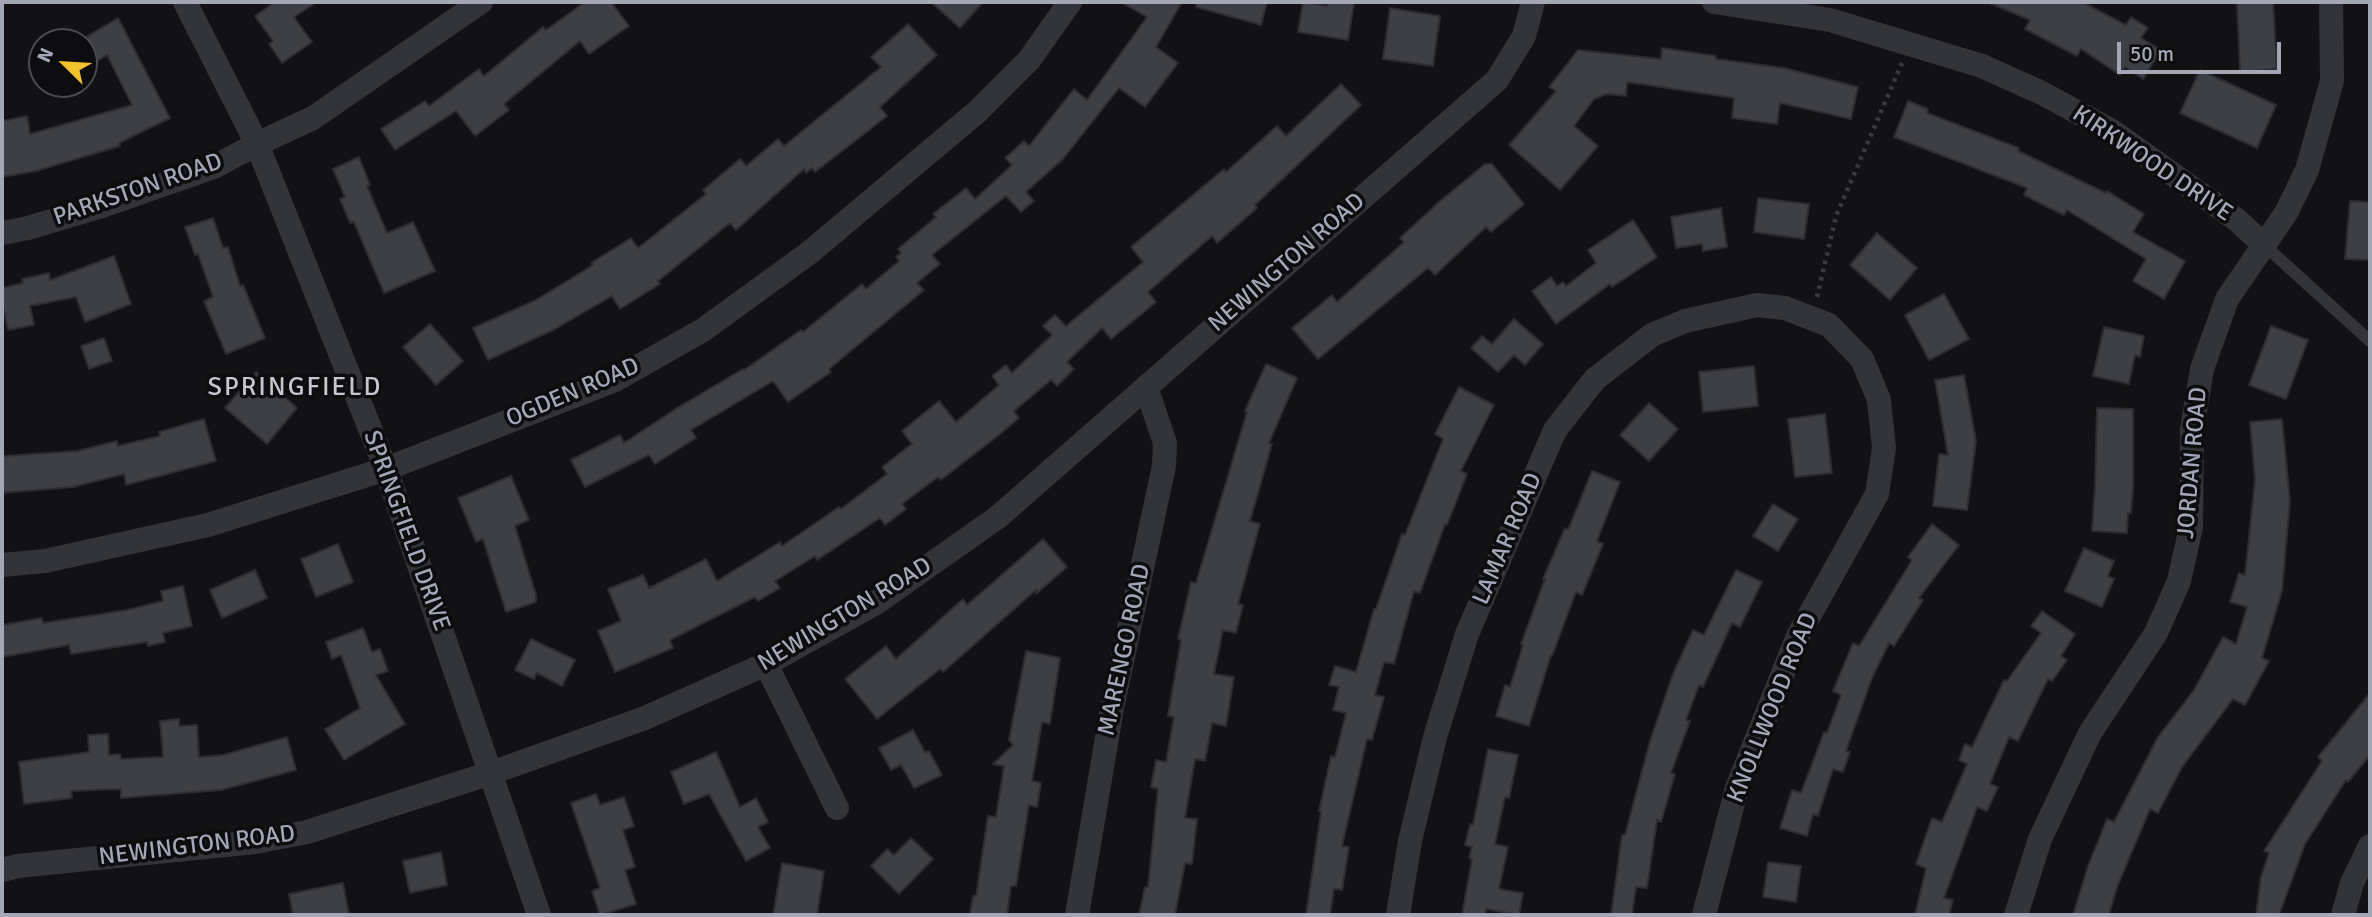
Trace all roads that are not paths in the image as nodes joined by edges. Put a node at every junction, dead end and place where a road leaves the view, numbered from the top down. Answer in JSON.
{"nodes":[{"id":1,"x":185,"y":2,"type":"edge"},
{"id":2,"x":481,"y":2,"type":"edge"},
{"id":3,"x":1070,"y":2,"type":"edge"},
{"id":4,"x":1533,"y":2,"type":"edge"},
{"id":5,"x":1714,"y":2,"type":"edge"},
{"id":6,"x":2331,"y":2,"type":"edge"},
{"id":7,"x":257,"y":144,"type":"junction"},
{"id":8,"x":2,"y":233,"type":"edge"},
{"id":9,"x":2263,"y":244,"type":"junction"},
{"id":10,"x":1785,"y":308,"type":"joint"},
{"id":11,"x":2370,"y":341,"type":"edge"},
{"id":12,"x":1146,"y":387,"type":"junction"},
{"id":13,"x":386,"y":469,"type":"junction"},
{"id":14,"x":2,"y":565,"type":"edge"},
{"id":15,"x":766,"y":664,"type":"junction"},
{"id":16,"x":491,"y":773,"type":"junction"},
{"id":17,"x":837,"y":808,"type":"dead end"},
{"id":18,"x":2370,"y":846,"type":"edge"},
{"id":19,"x":2,"y":870,"type":"edge"},
{"id":20,"x":538,"y":915,"type":"edge"},
{"id":21,"x":1076,"y":915,"type":"edge"},
{"id":22,"x":1398,"y":915,"type":"edge"},
{"id":23,"x":1704,"y":915,"type":"edge"},
{"id":24,"x":2016,"y":915,"type":"edge"},
{"id":25,"x":2343,"y":915,"type":"edge"}],
"edges":[{"from":1,"to":7,"type":"street","name":"SPRINGFIELD DRIVE"},
{"from":2,"to":7,"type":"street","name":"PARKSTON ROAD"},
{"from":3,"to":13,"type":"street","name":"OGDEN ROAD"},
{"from":4,"to":12,"type":"street","name":"NEWINGTON ROAD"},
{"from":5,"to":9,"type":"street","name":"KIRKWOOD DRIVE"},
{"from":6,"to":9,"type":"street","name":"JORDAN ROAD"},
{"from":7,"to":8,"type":"street","name":"PARKSTON ROAD"},
{"from":7,"to":13,"type":"street","name":"SPRINGFIELD DRIVE"},
{"from":9,"to":11,"type":"lane"},
{"from":9,"to":24,"type":"street","name":"JORDAN ROAD"},
{"from":10,"to":22,"type":"street","name":"LAMAR ROAD"},
{"from":10,"to":23,"type":"street","name":"KNOLLWOOD ROAD"},
{"from":12,"to":15,"type":"street","name":"NEWINGTON ROAD"},
{"from":12,"to":21,"type":"street","name":"MARENGO ROAD"},
{"from":13,"to":14,"type":"street","name":"OGDEN ROAD"},
{"from":13,"to":16,"type":"street","name":"SPRINGFIELD DRIVE"},
{"from":15,"to":16,"type":"street","name":"NEWINGTON ROAD"},
{"from":15,"to":17,"type":"street"},
{"from":16,"to":19,"type":"street","name":"NEWINGTON ROAD"},
{"from":16,"to":20,"type":"street","name":"SPRINGFIELD DRIVE"},
{"from":18,"to":25,"type":"street"}]}
